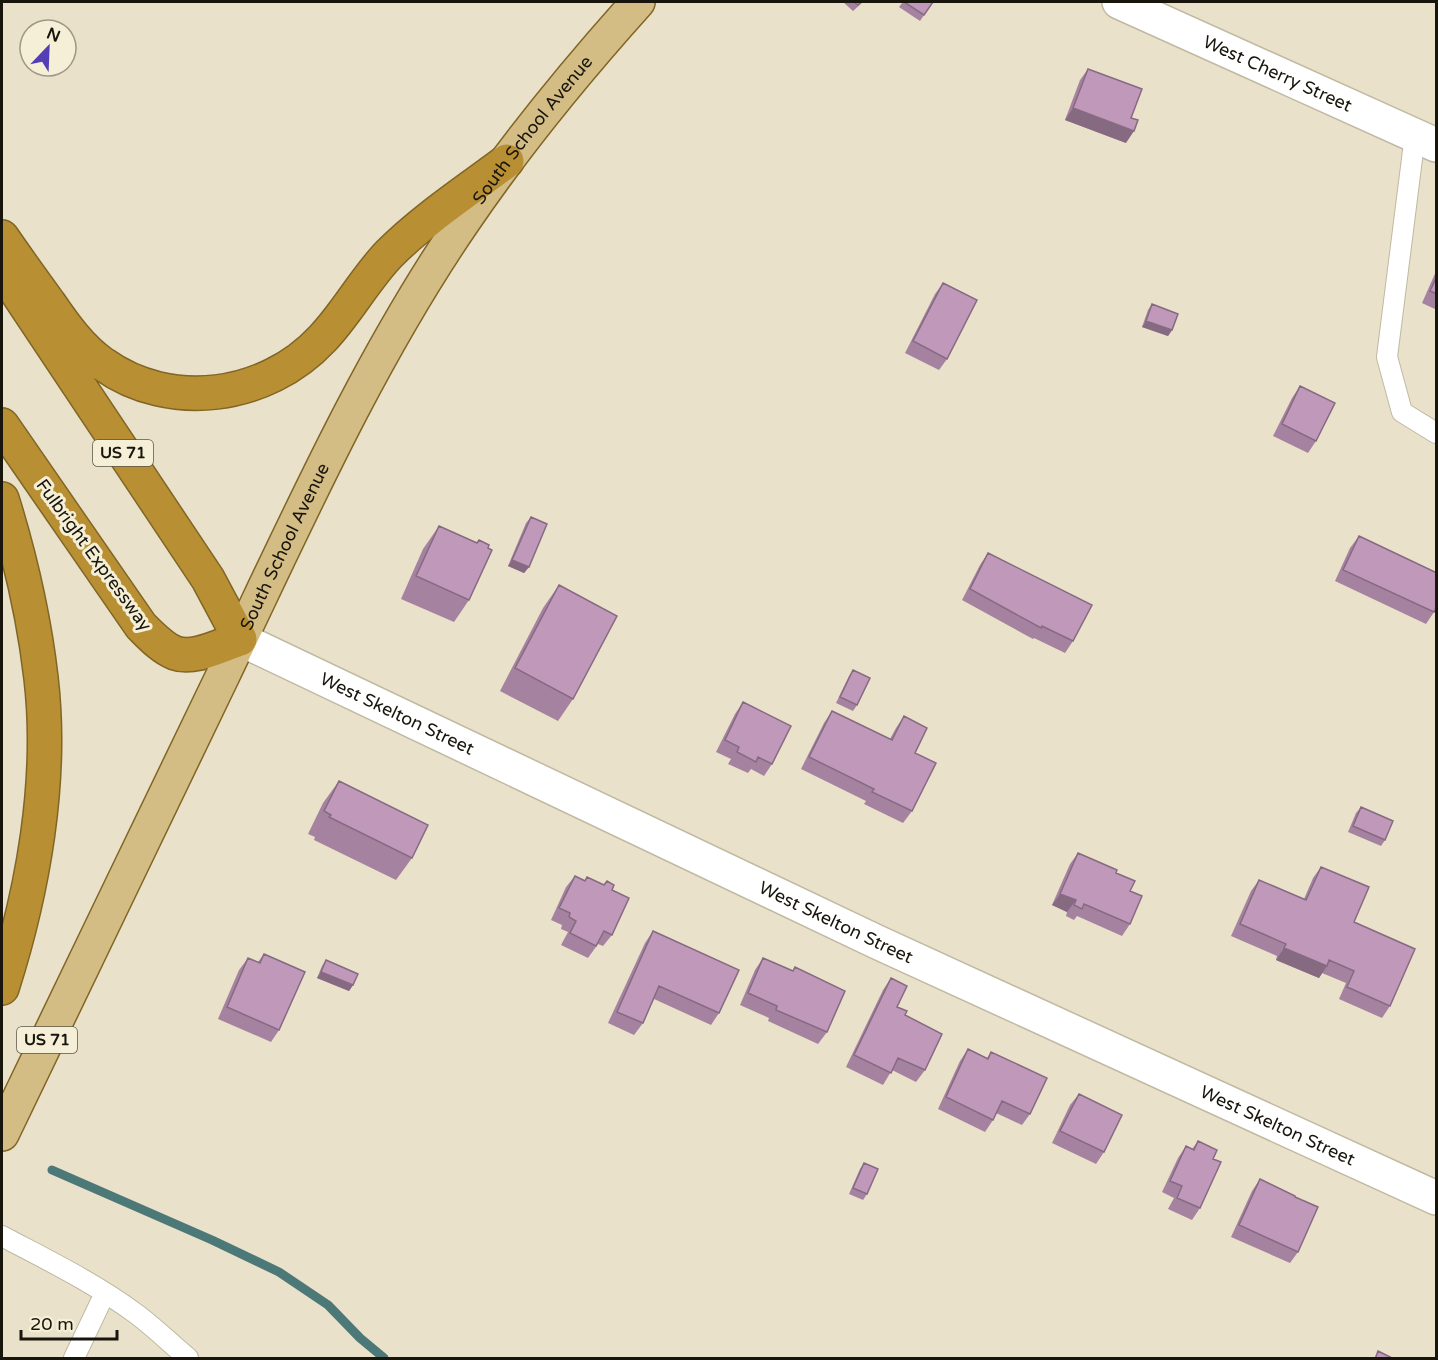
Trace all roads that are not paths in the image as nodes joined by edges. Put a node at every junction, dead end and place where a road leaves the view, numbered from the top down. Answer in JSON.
{"nodes":[{"id":1,"x":638,"y":2,"type":"edge"},
{"id":2,"x":1119,"y":2,"type":"edge"},
{"id":3,"x":1426,"y":140,"type":"edge"},
{"id":4,"x":507,"y":161,"type":"junction"},
{"id":5,"x":2,"y":237,"type":"edge"},
{"id":6,"x":2,"y":270,"type":"edge"},
{"id":7,"x":2,"y":425,"type":"edge"},
{"id":8,"x":1437,"y":433,"type":"edge"},
{"id":9,"x":2,"y":500,"type":"edge"},
{"id":10,"x":240,"y":639,"type":"junction"},
{"id":11,"x":2,"y":988,"type":"edge"},
{"id":12,"x":2,"y":1134,"type":"edge"},
{"id":13,"x":1437,"y":1198,"type":"edge"},
{"id":14,"x":2,"y":1236,"type":"edge"},
{"id":15,"x":105,"y":1293,"type":"junction"},
{"id":16,"x":74,"y":1359,"type":"edge"},
{"id":17,"x":188,"y":1359,"type":"edge"}],
"edges":[{"from":1,"to":4,"type":"main road","name":"South School Avenue"},
{"from":2,"to":3,"type":"street","name":"West Cherry Street"},
{"from":3,"to":8,"type":"lane"},
{"from":4,"to":5,"type":"highway"},
{"from":4,"to":10,"type":"main road","name":"South School Avenue"},
{"from":6,"to":10,"type":"highway","number":"US 71"},
{"from":7,"to":10,"type":"highway","name":"Fulbright Expressway"},
{"from":9,"to":11,"type":"highway"},
{"from":10,"to":12,"type":"main road","name":"South School Avenue","number":"US 71"},
{"from":10,"to":13,"type":"street","name":"West Skelton Street"},
{"from":14,"to":15,"type":"lane"},
{"from":15,"to":16,"type":"lane"},
{"from":15,"to":17,"type":"lane"}]}
